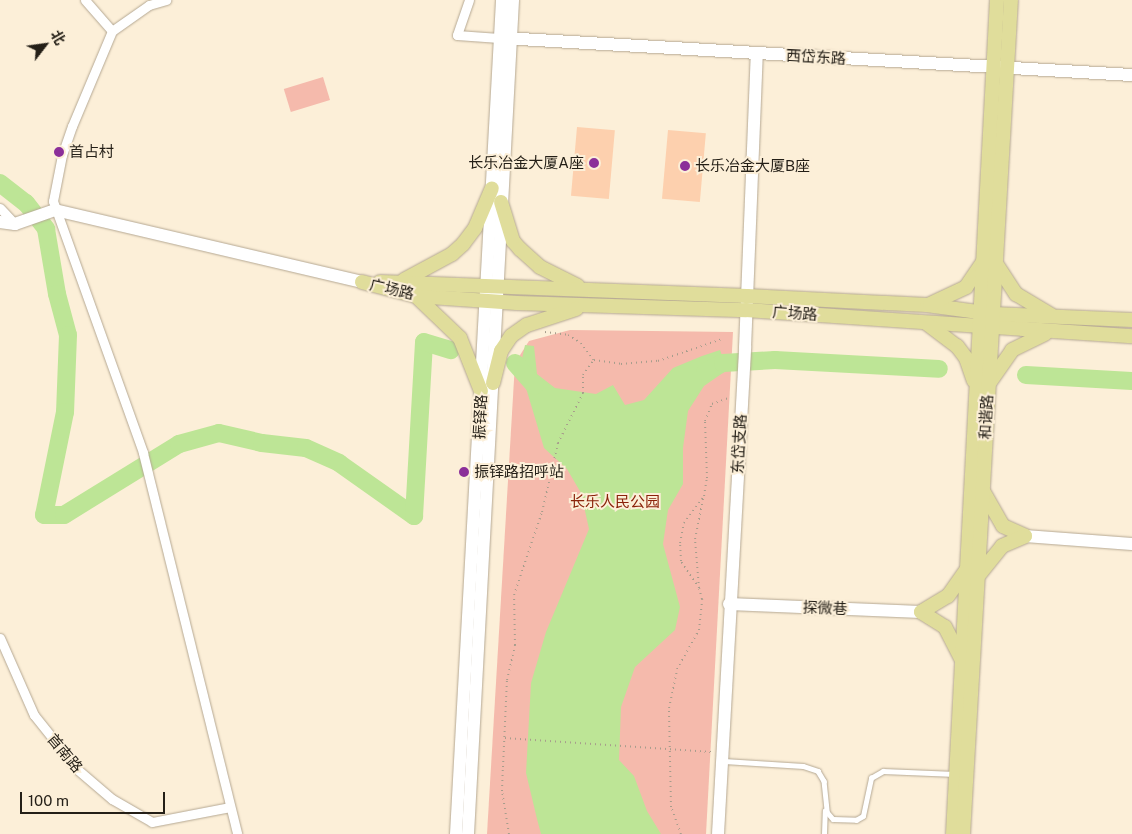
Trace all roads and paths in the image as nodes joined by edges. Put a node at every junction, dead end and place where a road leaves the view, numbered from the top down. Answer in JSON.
{"nodes":[{"id":1,"x":85,"y":0,"type":"edge"},
{"id":2,"x":166,"y":0,"type":"edge"},
{"id":3,"x":469,"y":0,"type":"edge"},
{"id":4,"x":502,"y":0,"type":"edge"},
{"id":5,"x":513,"y":0,"type":"edge"},
{"id":6,"x":997,"y":0,"type":"edge"},
{"id":7,"x":1011,"y":0,"type":"edge"},
{"id":8,"x":149,"y":3,"type":"edge"},
{"id":9,"x":112,"y":31,"type":"junction"},
{"id":10,"x":505,"y":38,"type":"junction"},
{"id":11,"x":757,"y":54,"type":"junction"},
{"id":12,"x":1001,"y":67,"type":"junction"},
{"id":13,"x":1132,"y":74,"type":"edge"},
{"id":14,"x":492,"y":188,"type":"junction"},
{"id":15,"x":501,"y":202,"type":"junction"},
{"id":16,"x":0,"y":208,"type":"edge"},
{"id":17,"x":51,"y":211,"type":"junction"},
{"id":18,"x":0,"y":222,"type":"edge"},
{"id":19,"x":15,"y":224,"type":"junction"},
{"id":20,"x":990,"y":260,"type":"junction"},
{"id":21,"x":362,"y":282,"type":"junction"},
{"id":22,"x":402,"y":282,"type":"junction"},
{"id":23,"x":492,"y":286,"type":"junction"},
{"id":24,"x":588,"y":289,"type":"junction"},
{"id":25,"x":416,"y":296,"type":"junction"},
{"id":26,"x":746,"y":296,"type":"junction"},
{"id":27,"x":491,"y":301,"type":"junction"},
{"id":28,"x":587,"y":305,"type":"junction"},
{"id":29,"x":927,"y":305,"type":"junction"},
{"id":30,"x":746,"y":310,"type":"junction"},
{"id":31,"x":987,"y":319,"type":"junction"},
{"id":32,"x":1132,"y":320,"type":"edge"},
{"id":33,"x":921,"y":321,"type":"junction"},
{"id":34,"x":1061,"y":325,"type":"junction"},
{"id":35,"x":539,"y":332,"type":"dead end"},
{"id":36,"x":1132,"y":336,"type":"edge"},
{"id":37,"x":722,"y":339,"type":"dead end"},
{"id":38,"x":594,"y":360,"type":"junction"},
{"id":39,"x":487,"y":387,"type":"junction"},
{"id":40,"x":982,"y":391,"type":"junction"},
{"id":41,"x":737,"y":394,"type":"junction"},
{"id":42,"x":982,"y":488,"type":"junction"},
{"id":43,"x":704,"y":496,"type":"junction"},
{"id":44,"x":1024,"y":536,"type":"junction"},
{"id":45,"x":1132,"y":544,"type":"edge"},
{"id":46,"x":972,"y":572,"type":"junction"},
{"id":47,"x":699,"y":588,"type":"junction"},
{"id":48,"x":729,"y":604,"type":"junction"},
{"id":49,"x":921,"y":612,"type":"junction"},
{"id":50,"x":0,"y":638,"type":"edge"},
{"id":51,"x":962,"y":661,"type":"junction"},
{"id":52,"x":505,"y":738,"type":"junction"},
{"id":53,"x":669,"y":747,"type":"junction"},
{"id":54,"x":722,"y":757,"type":"junction"},
{"id":55,"x":956,"y":774,"type":"junction"},
{"id":56,"x":230,"y":807,"type":"junction"},
{"id":57,"x":825,"y":807,"type":"junction"},
{"id":58,"x":237,"y":834,"type":"edge"},
{"id":59,"x":456,"y":834,"type":"edge"},
{"id":60,"x":468,"y":834,"type":"edge"},
{"id":61,"x":509,"y":834,"type":"edge"},
{"id":62,"x":681,"y":834,"type":"edge"},
{"id":63,"x":718,"y":834,"type":"edge"},
{"id":64,"x":824,"y":834,"type":"edge"},
{"id":65,"x":953,"y":834,"type":"edge"},
{"id":66,"x":963,"y":834,"type":"edge"}],
"edges":[{"from":1,"to":9,"type":"street"},
{"from":2,"to":8,"type":"street"},
{"from":3,"to":10,"type":"street"},
{"from":4,"to":10,"type":"street","name":"振铎路"},
{"from":5,"to":10,"type":"street","name":"振铎路"},
{"from":6,"to":12,"type":"main road","name":"和谐路"},
{"from":7,"to":12,"type":"main road","name":"和谐路"},
{"from":8,"to":9,"type":"street"},
{"from":9,"to":17,"type":"street"},
{"from":10,"to":11,"type":"street","name":"西岱东路"},
{"from":10,"to":14,"type":"street","name":"振铎路"},
{"from":10,"to":15,"type":"street","name":"振铎路"},
{"from":11,"to":12,"type":"street","name":"西岱东路"},
{"from":11,"to":26,"type":"street","name":"东岱支路"},
{"from":12,"to":13,"type":"street","name":"西岱东路"},
{"from":12,"to":20,"type":"main road","name":"和谐路"},
{"from":14,"to":22,"type":"main road"},
{"from":14,"to":23,"type":"street","name":"振铎路"},
{"from":15,"to":23,"type":"street","name":"振铎路"},
{"from":15,"to":24,"type":"main road"},
{"from":16,"to":19,"type":"street"},
{"from":17,"to":19,"type":"street"},
{"from":17,"to":21,"type":"street"},
{"from":17,"to":56,"type":"street"},
{"from":18,"to":19,"type":"street"},
{"from":20,"to":29,"type":"main road"},
{"from":20,"to":31,"type":"main road","name":"和谐路"},
{"from":20,"to":34,"type":"main road"},
{"from":21,"to":22,"type":"main road","name":"广场路"},
{"from":21,"to":25,"type":"main road","name":"广场路"},
{"from":22,"to":23,"type":"main road","name":"广场路"},
{"from":23,"to":24,"type":"main road","name":"广场路"},
{"from":23,"to":27,"type":"street","name":"振铎路"},
{"from":24,"to":26,"type":"main road","name":"广场路"},
{"from":25,"to":27,"type":"main road","name":"广场路"},
{"from":25,"to":39,"type":"main road"},
{"from":26,"to":29,"type":"main road","name":"广场路"},
{"from":26,"to":30,"type":"street","name":"东岱支路"},
{"from":27,"to":28,"type":"main road","name":"广场路"},
{"from":27,"to":39,"type":"street","name":"振铎路"},
{"from":28,"to":30,"type":"main road","name":"广场路"},
{"from":28,"to":39,"type":"main road"},
{"from":29,"to":31,"type":"main road","name":"广场路"},
{"from":30,"to":33,"type":"main road","name":"广场路"},
{"from":30,"to":41,"type":"street","name":"东岱支路"},
{"from":31,"to":33,"type":"main road","name":"广场路"},
{"from":31,"to":34,"type":"main road","name":"广场路"},
{"from":31,"to":40,"type":"main road","name":"和谐路"},
{"from":32,"to":34,"type":"main road","name":"广场路"},
{"from":33,"to":40,"type":"main road"},
{"from":34,"to":36,"type":"main road","name":"广场路"},
{"from":34,"to":40,"type":"main road"},
{"from":35,"to":38,"type":"path"},
{"from":37,"to":38,"type":"path"},
{"from":38,"to":52,"type":"path"},
{"from":39,"to":59,"type":"street","name":"振铎路"},
{"from":39,"to":60,"type":"street","name":"振铎路"},
{"from":40,"to":42,"type":"main road","name":"和谐路"},
{"from":40,"to":46,"type":"main road","name":"和谐路"},
{"from":41,"to":43,"type":"path"},
{"from":41,"to":48,"type":"street","name":"东岱支路"},
{"from":42,"to":44,"type":"main road"},
{"from":42,"to":46,"type":"main road","name":"和谐路"},
{"from":43,"to":47,"type":"path"},
{"from":43,"to":47,"type":"path"},
{"from":44,"to":45,"type":"street"},
{"from":44,"to":46,"type":"main road"},
{"from":46,"to":49,"type":"main road"},
{"from":46,"to":51,"type":"main road","name":"和谐路"},
{"from":46,"to":66,"type":"main road","name":"和谐路"},
{"from":47,"to":53,"type":"path"},
{"from":48,"to":49,"type":"street","name":"探微巷"},
{"from":48,"to":54,"type":"street","name":"东岱支路"},
{"from":49,"to":51,"type":"main road"},
{"from":50,"to":56,"type":"street","name":"首南路"},
{"from":51,"to":55,"type":"main road","name":"和谐路"},
{"from":52,"to":53,"type":"path"},
{"from":52,"to":61,"type":"path"},
{"from":53,"to":54,"type":"path"},
{"from":53,"to":62,"type":"path"},
{"from":54,"to":57,"type":"lane"},
{"from":54,"to":63,"type":"street","name":"东岱支路"},
{"from":55,"to":57,"type":"lane"},
{"from":55,"to":65,"type":"main road","name":"和谐路"},
{"from":56,"to":58,"type":"street"},
{"from":57,"to":64,"type":"lane"}]}
